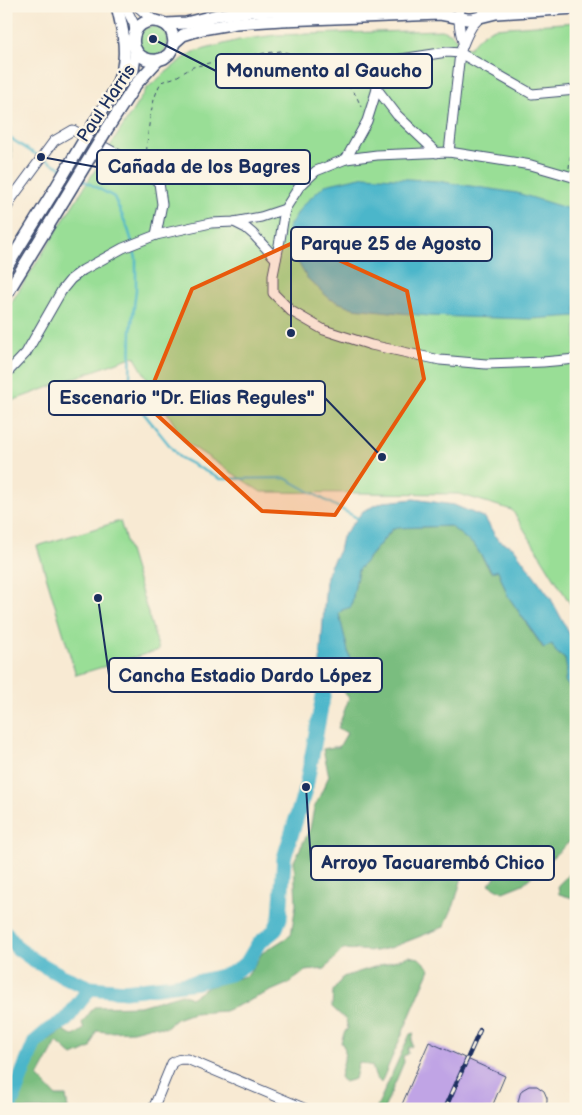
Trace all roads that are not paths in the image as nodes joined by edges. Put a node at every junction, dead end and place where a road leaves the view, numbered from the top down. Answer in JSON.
{"nodes":[{"id":1,"x":117,"y":6,"type":"edge"},
{"id":2,"x":125,"y":6,"type":"edge"},
{"id":3,"x":137,"y":6,"type":"edge"},
{"id":4,"x":411,"y":6,"type":"edge"},
{"id":5,"x":487,"y":6,"type":"edge"},
{"id":6,"x":576,"y":8,"type":"edge"},
{"id":7,"x":282,"y":12,"type":"edge"},
{"id":8,"x":460,"y":12,"type":"edge"},
{"id":9,"x":480,"y":18,"type":"junction"},
{"id":10,"x":153,"y":20,"type":"junction"},
{"id":11,"x":166,"y":24,"type":"junction"},
{"id":12,"x":135,"y":32,"type":"junction"},
{"id":13,"x":463,"y":42,"type":"junction"},
{"id":14,"x":174,"y":43,"type":"junction"},
{"id":15,"x":136,"y":50,"type":"junction"},
{"id":16,"x":460,"y":53,"type":"junction"},
{"id":17,"x":158,"y":60,"type":"junction"},
{"id":18,"x":375,"y":63,"type":"junction"},
{"id":19,"x":335,"y":72,"type":"road end"},
{"id":20,"x":377,"y":89,"type":"junction"},
{"id":21,"x":115,"y":90,"type":"junction"},
{"id":22,"x":575,"y":91,"type":"edge"},
{"id":23,"x":437,"y":152,"type":"junction"},
{"id":24,"x":449,"y":152,"type":"junction"},
{"id":25,"x":346,"y":159,"type":"junction"},
{"id":26,"x":572,"y":177,"type":"edge"},
{"id":27,"x":285,"y":209,"type":"junction"},
{"id":28,"x":6,"y":210,"type":"edge"},
{"id":29,"x":234,"y":222,"type":"junction"},
{"id":30,"x":156,"y":235,"type":"junction"},
{"id":31,"x":276,"y":259,"type":"junction"},
{"id":32,"x":6,"y":268,"type":"edge"},
{"id":33,"x":6,"y":295,"type":"edge"},
{"id":34,"x":576,"y":359,"type":"edge"},
{"id":35,"x":6,"y":374,"type":"edge"},
{"id":36,"x":153,"y":1109,"type":"edge"},
{"id":37,"x":306,"y":1109,"type":"edge"}],
"edges":[{"from":1,"to":21,"type":"main road"},
{"from":2,"to":12,"type":"street"},
{"from":3,"to":10,"type":"street"},
{"from":4,"to":7,"type":"main road"},
{"from":5,"to":9,"type":"street"},
{"from":6,"to":9,"type":"main road"},
{"from":7,"to":8,"type":"main road"},
{"from":7,"to":11,"type":"main road"},
{"from":7,"to":14,"type":"main road"},
{"from":8,"to":9,"type":"main road"},
{"from":8,"to":13,"type":"street"},
{"from":9,"to":13,"type":"street"},
{"from":10,"to":11,"type":"main road"},
{"from":10,"to":12,"type":"main road"},
{"from":11,"to":14,"type":"main road"},
{"from":12,"to":15,"type":"main road"},
{"from":13,"to":16,"type":"street"},
{"from":14,"to":17,"type":"main road"},
{"from":15,"to":17,"type":"main road"},
{"from":15,"to":21,"type":"main road","name":"Paul Harris"},
{"from":16,"to":18,"type":"street"},
{"from":16,"to":22,"type":"street"},
{"from":16,"to":24,"type":"street"},
{"from":17,"to":33,"type":"main road","name":"Paul Harris","bridge":true},
{"from":18,"to":19,"type":"street"},
{"from":18,"to":20,"type":"street"},
{"from":20,"to":23,"type":"street"},
{"from":20,"to":25,"type":"street"},
{"from":21,"to":32,"type":"main road","name":"Paul Harris","bridge":true},
{"from":23,"to":24,"type":"street"},
{"from":23,"to":25,"type":"street"},
{"from":24,"to":26,"type":"street"},
{"from":25,"to":27,"type":"street"},
{"from":27,"to":29,"type":"street"},
{"from":27,"to":31,"type":"street"},
{"from":28,"to":30,"type":"street"},
{"from":29,"to":30,"type":"street"},
{"from":29,"to":31,"type":"street"},
{"from":30,"to":35,"type":"street"},
{"from":31,"to":34,"type":"street"},
{"from":36,"to":37,"type":"street"}]}
